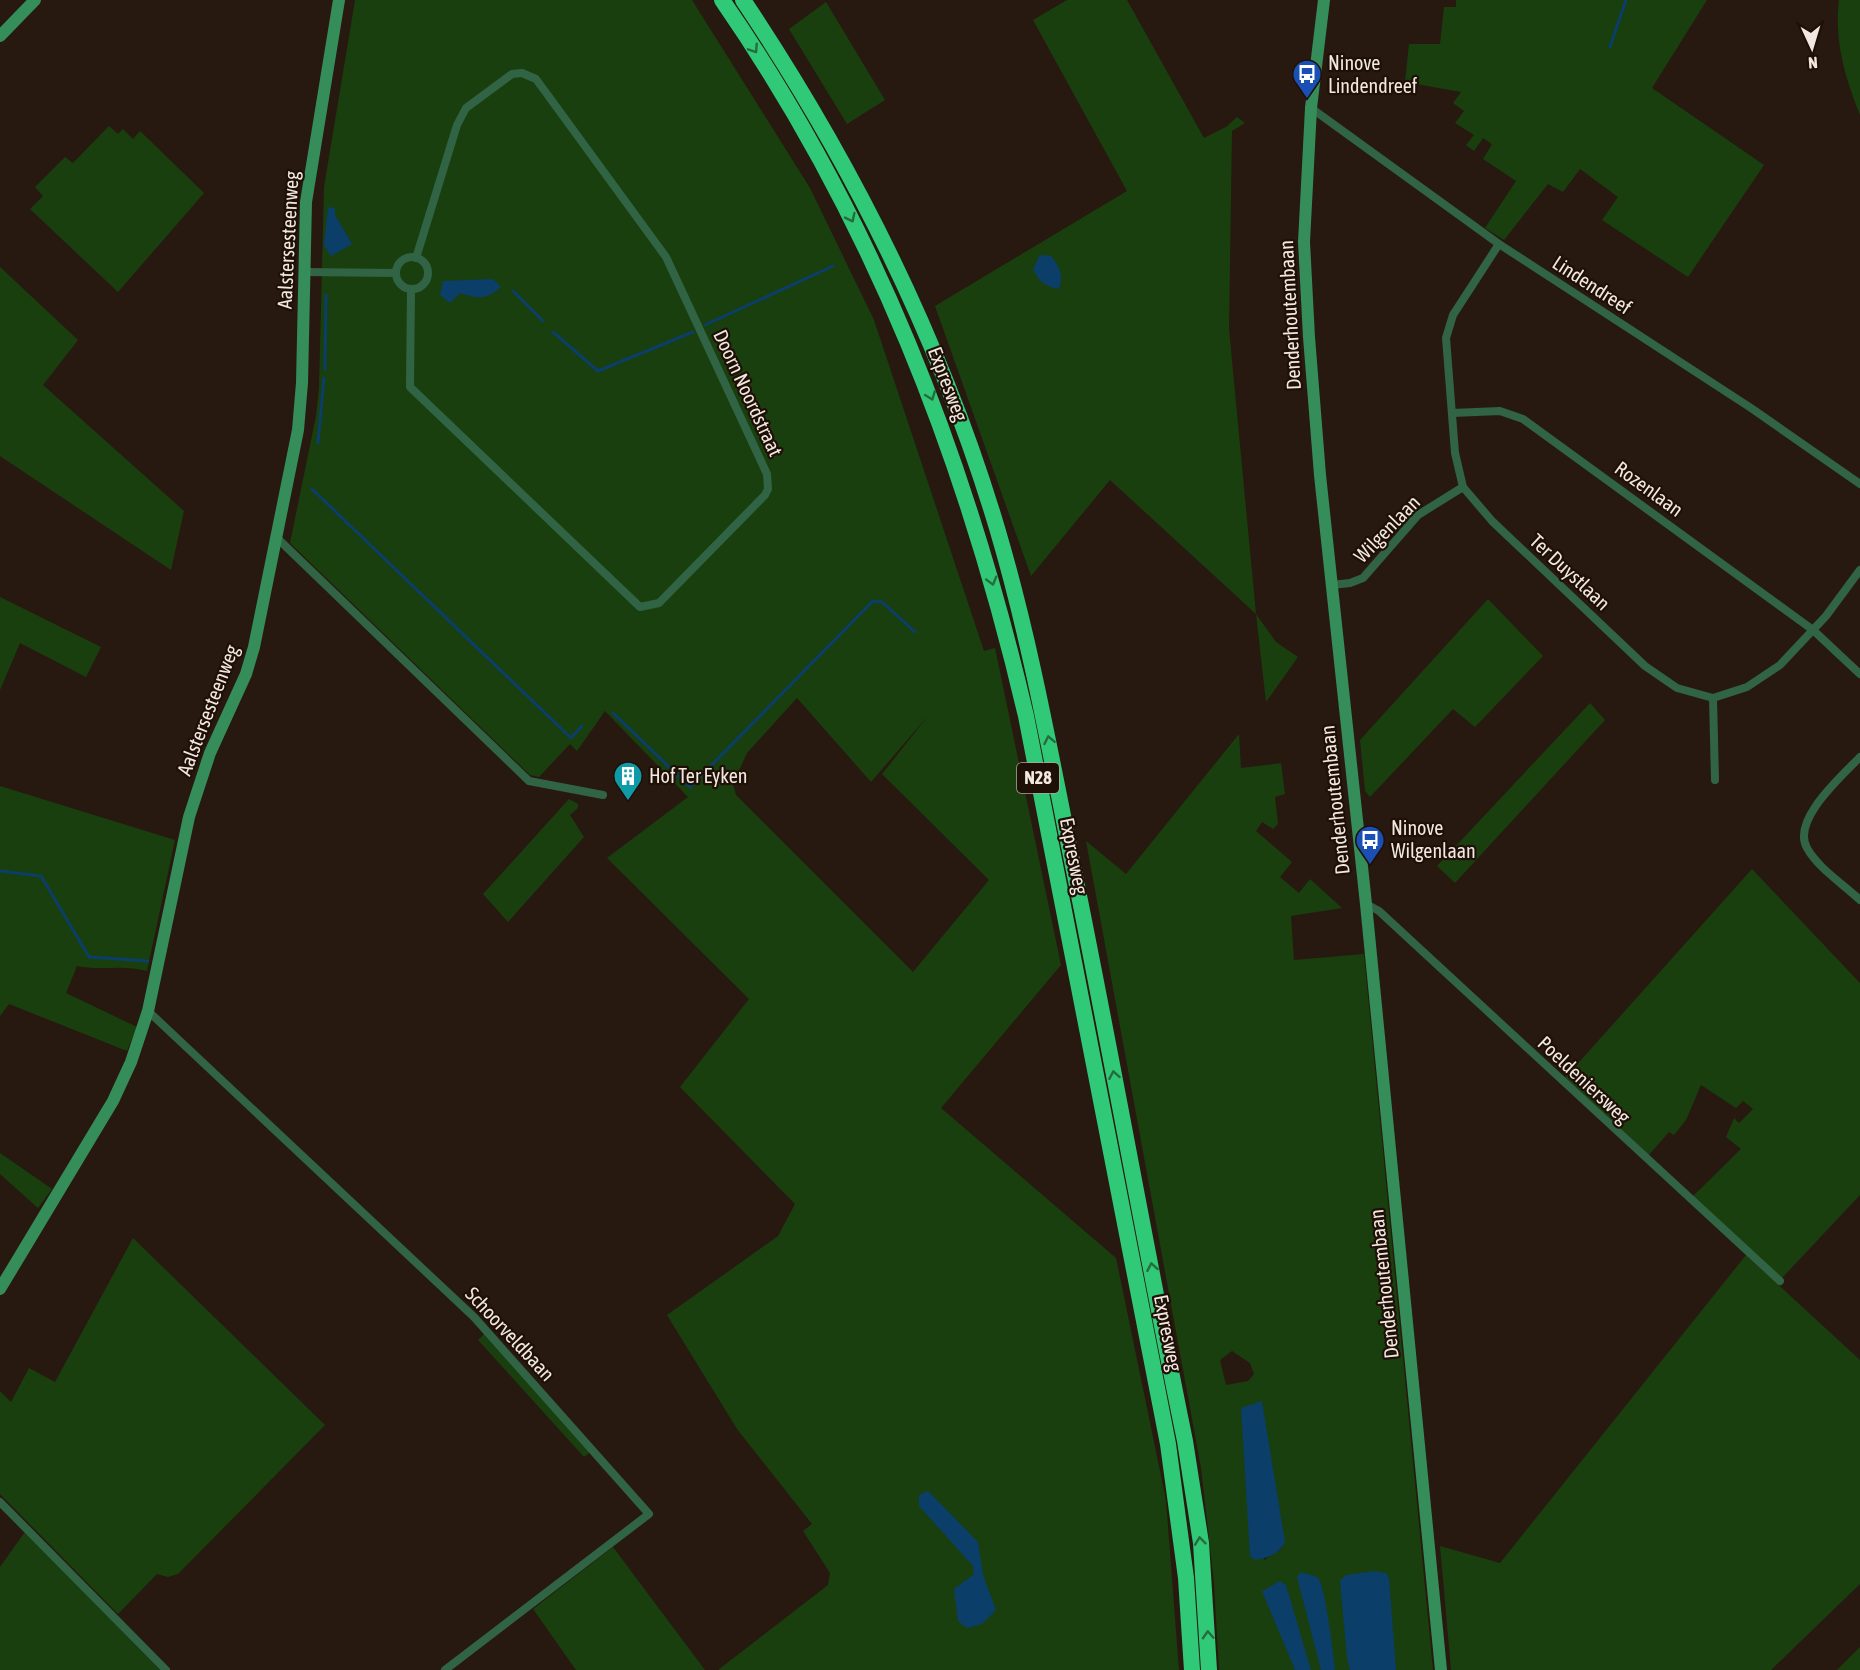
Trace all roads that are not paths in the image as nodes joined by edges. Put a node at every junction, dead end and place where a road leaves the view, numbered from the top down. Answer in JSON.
{"nodes":[{"id":1,"x":35,"y":0,"type":"edge"},
{"id":2,"x":339,"y":0,"type":"edge"},
{"id":3,"x":722,"y":0,"type":"edge"},
{"id":4,"x":743,"y":0,"type":"edge"},
{"id":5,"x":1324,"y":0,"type":"edge"},
{"id":6,"x":0,"y":36,"type":"edge"},
{"id":7,"x":1311,"y":108,"type":"junction"},
{"id":8,"x":1499,"y":244,"type":"junction"},
{"id":9,"x":416,"y":258,"type":"junction"},
{"id":10,"x":304,"y":272,"type":"junction"},
{"id":11,"x":396,"y":273,"type":"junction"},
{"id":12,"x":411,"y":290,"type":"junction"},
{"id":13,"x":1452,"y":413,"type":"junction"},
{"id":14,"x":1860,"y":483,"type":"edge"},
{"id":15,"x":1463,"y":487,"type":"junction"},
{"id":16,"x":274,"y":535,"type":"junction"},
{"id":17,"x":1860,"y":570,"type":"edge"},
{"id":18,"x":1332,"y":585,"type":"junction"},
{"id":19,"x":1813,"y":630,"type":"junction"},
{"id":20,"x":1860,"y":674,"type":"edge"},
{"id":21,"x":1713,"y":698,"type":"junction"},
{"id":22,"x":1860,"y":757,"type":"edge"},
{"id":23,"x":1715,"y":780,"type":"dead end"},
{"id":24,"x":603,"y":795,"type":"dead end"},
{"id":25,"x":1860,"y":900,"type":"edge"},
{"id":26,"x":1366,"y":904,"type":"junction"},
{"id":27,"x":148,"y":1011,"type":"junction"},
{"id":28,"x":1780,"y":1281,"type":"dead end"},
{"id":29,"x":0,"y":1289,"type":"edge"},
{"id":30,"x":0,"y":1502,"type":"edge"},
{"id":31,"x":166,"y":1670,"type":"edge"},
{"id":32,"x":446,"y":1670,"type":"edge"},
{"id":33,"x":1192,"y":1670,"type":"edge"},
{"id":34,"x":1209,"y":1670,"type":"edge"},
{"id":35,"x":1442,"y":1670,"type":"edge"}],
"edges":[{"from":1,"to":6,"type":"street"},
{"from":2,"to":10,"type":"street","name":"Aalstersesteenweg"},
{"from":3,"to":33,"type":"highway","name":"Expresweg","number":"N28","one_way":true},
{"from":34,"to":4,"type":"highway","name":"Expresweg","number":"N28","one_way":true},
{"from":5,"to":7,"type":"street","name":"Denderhoutembaan"},
{"from":7,"to":8,"type":"street","name":"Lindendreef"},
{"from":7,"to":18,"type":"street","name":"Denderhoutembaan"},
{"from":8,"to":13,"type":"street","name":"Ter Duystlaan"},
{"from":8,"to":14,"type":"street","name":"Lindendreef"},
{"from":9,"to":11,"type":"street"},
{"from":9,"to":12,"type":"street"},
{"from":9,"to":12,"type":"street","name":"Doorn Noordstraat"},
{"from":10,"to":11,"type":"street"},
{"from":10,"to":16,"type":"street","name":"Aalstersesteenweg"},
{"from":11,"to":12,"type":"street"},
{"from":13,"to":15,"type":"street","name":"Ter Duystlaan"},
{"from":13,"to":19,"type":"street","name":"Rozenlaan"},
{"from":15,"to":18,"type":"street","name":"Wilgenlaan"},
{"from":15,"to":21,"type":"street","name":"Ter Duystlaan"},
{"from":16,"to":24,"type":"street"},
{"from":16,"to":27,"type":"street","name":"Aalstersesteenweg"},
{"from":17,"to":19,"type":"street"},
{"from":18,"to":26,"type":"street","name":"Denderhoutembaan"},
{"from":19,"to":20,"type":"street","name":"Rozenlaan"},
{"from":19,"to":21,"type":"street"},
{"from":21,"to":23,"type":"street"},
{"from":22,"to":25,"type":"street"},
{"from":26,"to":28,"type":"street","name":"Poeldeniersweg"},
{"from":26,"to":35,"type":"street","name":"Denderhoutembaan"},
{"from":27,"to":29,"type":"street","name":"Aalstersesteenweg"},
{"from":27,"to":32,"type":"street","name":"Schoorveldbaan"},
{"from":30,"to":31,"type":"street"}]}
